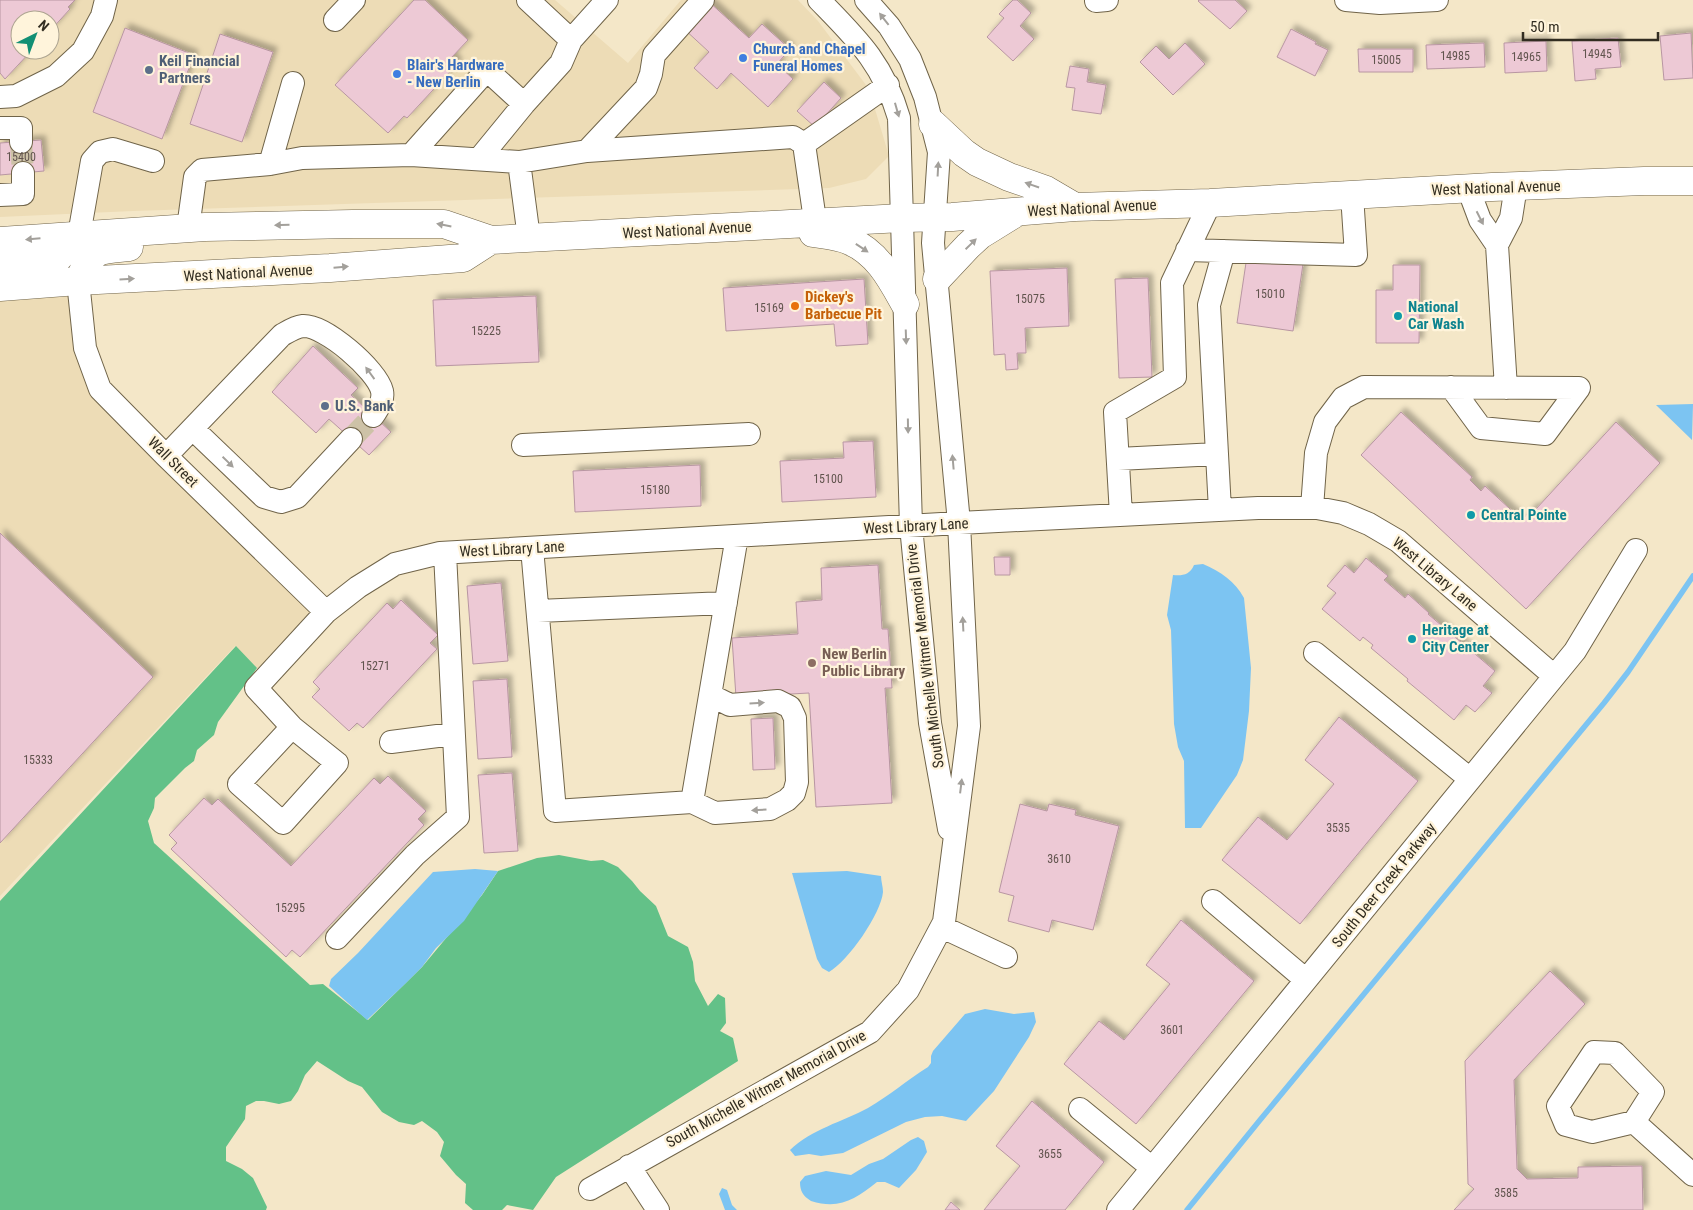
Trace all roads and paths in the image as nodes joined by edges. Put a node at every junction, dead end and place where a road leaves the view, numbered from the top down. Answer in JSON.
{"nodes":[{"id":1,"x":106,"y":0,"type":"edge"},
{"id":2,"x":354,"y":0,"type":"edge"},
{"id":3,"x":607,"y":0,"type":"edge"},
{"id":4,"x":704,"y":0,"type":"edge"},
{"id":5,"x":819,"y":0,"type":"edge"},
{"id":6,"x":866,"y":0,"type":"edge"},
{"id":7,"x":1106,"y":0,"type":"edge"},
{"id":8,"x":1346,"y":0,"type":"edge"},
{"id":9,"x":1437,"y":0,"type":"edge"},
{"id":10,"x":1096,"y":1,"type":"edge"},
{"id":11,"x":542,"y":5,"type":"edge"},
{"id":12,"x":335,"y":20,"type":"dead end"},
{"id":13,"x":571,"y":40,"type":"junction"},
{"id":14,"x":293,"y":83,"type":"dead end"},
{"id":15,"x":888,"y":85,"type":"junction"},
{"id":16,"x":0,"y":97,"type":"edge"},
{"id":17,"x":524,"y":104,"type":"junction"},
{"id":18,"x":933,"y":124,"type":"junction"},
{"id":19,"x":804,"y":144,"type":"junction"},
{"id":20,"x":587,"y":152,"type":"junction"},
{"id":21,"x":411,"y":155,"type":"junction"},
{"id":22,"x":479,"y":159,"type":"junction"},
{"id":23,"x":153,"y":161,"type":"dead end"},
{"id":24,"x":519,"y":162,"type":"junction"},
{"id":25,"x":270,"y":164,"type":"junction"},
{"id":26,"x":23,"y":177,"type":"tunnel mouth"},
{"id":27,"x":1693,"y":181,"type":"edge"},
{"id":28,"x":1516,"y":186,"type":"junction"},
{"id":29,"x":1468,"y":188,"type":"junction"},
{"id":30,"x":0,"y":195,"type":"edge"},
{"id":31,"x":1352,"y":195,"type":"junction"},
{"id":32,"x":1210,"y":203,"type":"junction"},
{"id":33,"x":1075,"y":207,"type":"junction"},
{"id":34,"x":1018,"y":212,"type":"junction"},
{"id":35,"x":902,"y":218,"type":"junction"},
{"id":36,"x":934,"y":218,"type":"junction"},
{"id":37,"x":188,"y":228,"type":"junction"},
{"id":38,"x":816,"y":228,"type":"junction"},
{"id":39,"x":79,"y":235,"type":"junction"},
{"id":40,"x":529,"y":238,"type":"junction"},
{"id":41,"x":491,"y":240,"type":"junction"},
{"id":42,"x":0,"y":241,"type":"edge"},
{"id":43,"x":1498,"y":245,"type":"junction"},
{"id":44,"x":1187,"y":250,"type":"junction"},
{"id":45,"x":1224,"y":251,"type":"junction"},
{"id":46,"x":0,"y":267,"type":"edge"},
{"id":47,"x":937,"y":279,"type":"junction"},
{"id":48,"x":78,"y":281,"type":"junction"},
{"id":49,"x":0,"y":287,"type":"edge"},
{"id":50,"x":905,"y":304,"type":"junction"},
{"id":51,"x":1450,"y":387,"type":"junction"},
{"id":52,"x":1506,"y":388,"type":"junction"},
{"id":53,"x":374,"y":416,"type":"tunnel mouth"},
{"id":54,"x":193,"y":429,"type":"junction"},
{"id":55,"x":750,"y":434,"type":"dead end"},
{"id":56,"x":351,"y":439,"type":"tunnel mouth"},
{"id":57,"x":523,"y":445,"type":"dead end"},
{"id":58,"x":1218,"y":454,"type":"junction"},
{"id":59,"x":166,"y":456,"type":"junction"},
{"id":60,"x":1118,"y":459,"type":"junction"},
{"id":61,"x":1312,"y":508,"type":"junction"},
{"id":62,"x":1220,"y":510,"type":"junction"},
{"id":63,"x":1121,"y":515,"type":"junction"},
{"id":64,"x":959,"y":523,"type":"junction"},
{"id":65,"x":911,"y":526,"type":"junction"},
{"id":66,"x":737,"y":536,"type":"junction"},
{"id":67,"x":532,"y":548,"type":"junction"},
{"id":68,"x":1636,"y":550,"type":"dead end"},
{"id":69,"x":445,"y":552,"type":"junction"},
{"id":70,"x":726,"y":603,"type":"junction"},
{"id":71,"x":538,"y":611,"type":"junction"},
{"id":72,"x":326,"y":612,"type":"junction"},
{"id":73,"x":1315,"y":653,"type":"dead end"},
{"id":74,"x":1554,"y":676,"type":"junction"},
{"id":75,"x":710,"y":695,"type":"junction"},
{"id":76,"x":292,"y":726,"type":"dead end"},
{"id":77,"x":453,"y":734,"type":"junction"},
{"id":78,"x":391,"y":742,"type":"dead end"},
{"id":79,"x":1470,"y":780,"type":"junction"},
{"id":80,"x":692,"y":802,"type":"junction"},
{"id":81,"x":953,"y":852,"type":"junction"},
{"id":82,"x":1213,"y":901,"type":"dead end"},
{"id":83,"x":942,"y":927,"type":"junction"},
{"id":84,"x":337,"y":938,"type":"dead end"},
{"id":85,"x":1006,"y":957,"type":"dead end"},
{"id":86,"x":1306,"y":980,"type":"junction"},
{"id":87,"x":1080,"y":1109,"type":"dead end"},
{"id":88,"x":1634,"y":1122,"type":"dead end"},
{"id":89,"x":629,"y":1166,"type":"junction"},
{"id":90,"x":1152,"y":1168,"type":"junction"},
{"id":91,"x":1693,"y":1175,"type":"edge"},
{"id":92,"x":590,"y":1188,"type":"dead end"},
{"id":93,"x":658,"y":1210,"type":"edge"},
{"id":94,"x":1118,"y":1210,"type":"edge"}],
"edges":[{"from":1,"to":16,"type":"street"},
{"from":2,"to":12,"type":"street"},
{"from":3,"to":13,"type":"street"},
{"from":4,"to":20,"type":"street"},
{"from":5,"to":15,"type":"street","name":"South Michelle Witmer Memorial Drive"},
{"from":18,"to":6,"type":"street","name":"South Michelle Witmer Memorial Drive","one_way":true},
{"from":7,"to":10,"type":"street"},
{"from":8,"to":9,"type":"street"},
{"from":11,"to":13,"type":"street"},
{"from":13,"to":17,"type":"street"},
{"from":14,"to":25,"type":"street"},
{"from":15,"to":19,"type":"street"},
{"from":15,"to":35,"type":"street","name":"South Michelle Witmer Memorial Drive","one_way":true},
{"from":17,"to":21,"type":"street"},
{"from":17,"to":22,"type":"street"},
{"from":33,"to":18,"type":"main road","one_way":true},
{"from":36,"to":18,"type":"street","name":"South Michelle Witmer Memorial Drive","one_way":true},
{"from":19,"to":20,"type":"street"},
{"from":19,"to":38,"type":"street"},
{"from":20,"to":24,"type":"street"},
{"from":21,"to":22,"type":"street"},
{"from":21,"to":25,"type":"street"},
{"from":22,"to":24,"type":"street"},
{"from":23,"to":39,"type":"street"},
{"from":24,"to":40,"type":"street"},
{"from":25,"to":37,"type":"street"},
{"from":26,"to":30,"type":"street"},
{"from":27,"to":28,"type":"main road","name":"West National Avenue"},
{"from":28,"to":29,"type":"main road","name":"West National Avenue"},
{"from":28,"to":43,"type":"street"},
{"from":29,"to":31,"type":"main road","name":"West National Avenue"},
{"from":29,"to":43,"type":"street","one_way":true},
{"from":31,"to":32,"type":"main road","name":"West National Avenue"},
{"from":31,"to":45,"type":"street"},
{"from":32,"to":33,"type":"main road","name":"West National Avenue"},
{"from":32,"to":44,"type":"street"},
{"from":33,"to":34,"type":"main road","name":"West National Avenue"},
{"from":34,"to":36,"type":"main road","name":"West National Avenue"},
{"from":47,"to":34,"type":"main road","one_way":true},
{"from":35,"to":36,"type":"main road","name":"West National Avenue"},
{"from":35,"to":38,"type":"main road","name":"West National Avenue"},
{"from":35,"to":50,"type":"street","name":"South Michelle Witmer Memorial Drive"},
{"from":36,"to":47,"type":"street","name":"South Michelle Witmer Memorial Drive"},
{"from":37,"to":39,"type":"main road","name":"West National Avenue"},
{"from":41,"to":37,"type":"main road","name":"West National Avenue","one_way":true},
{"from":37,"to":48,"type":"main road"},
{"from":38,"to":40,"type":"main road","name":"West National Avenue"},
{"from":38,"to":50,"type":"main road","one_way":true},
{"from":39,"to":42,"type":"main road","name":"West National Avenue","one_way":true},
{"from":39,"to":46,"type":"main road"},
{"from":39,"to":48,"type":"main road"},
{"from":40,"to":41,"type":"main road","name":"West National Avenue"},
{"from":48,"to":41,"type":"main road","name":"West National Avenue","one_way":true},
{"from":43,"to":52,"type":"street"},
{"from":44,"to":45,"type":"street"},
{"from":44,"to":60,"type":"street"},
{"from":45,"to":58,"type":"street"},
{"from":64,"to":47,"type":"street","name":"South Michelle Witmer Memorial Drive","one_way":true},
{"from":48,"to":49,"type":"main road","name":"West National Avenue"},
{"from":48,"to":59,"type":"street","name":"Wall Street"},
{"from":50,"to":65,"type":"street","name":"South Michelle Witmer Memorial Drive","one_way":true},
{"from":51,"to":52,"type":"street"},
{"from":51,"to":52,"type":"street"},
{"from":51,"to":61,"type":"street"},
{"from":53,"to":54,"type":"street","one_way":true},
{"from":54,"to":56,"type":"street","one_way":true},
{"from":54,"to":59,"type":"street"},
{"from":55,"to":57,"type":"street"},
{"from":58,"to":60,"type":"street"},
{"from":58,"to":62,"type":"street"},
{"from":59,"to":72,"type":"street","name":"Wall Street"},
{"from":60,"to":63,"type":"street"},
{"from":61,"to":62,"type":"street","name":"West Library Lane"},
{"from":61,"to":74,"type":"street","name":"West Library Lane"},
{"from":62,"to":63,"type":"street","name":"West Library Lane"},
{"from":63,"to":64,"type":"street","name":"West Library Lane"},
{"from":64,"to":65,"type":"street","name":"West Library Lane"},
{"from":81,"to":64,"type":"street","name":"South Michelle Witmer Memorial Drive","one_way":true},
{"from":65,"to":66,"type":"street","name":"West Library Lane"},
{"from":65,"to":81,"type":"street","name":"South Michelle Witmer Memorial Drive"},
{"from":66,"to":67,"type":"street","name":"West Library Lane"},
{"from":66,"to":70,"type":"street"},
{"from":67,"to":69,"type":"street","name":"West Library Lane"},
{"from":67,"to":71,"type":"street"},
{"from":68,"to":74,"type":"street","name":"South Deer Creek Parkway"},
{"from":69,"to":72,"type":"street","name":"West Library Lane"},
{"from":69,"to":77,"type":"street"},
{"from":70,"to":71,"type":"street"},
{"from":70,"to":75,"type":"street"},
{"from":71,"to":80,"type":"street"},
{"from":72,"to":76,"type":"street","name":"West Library Lane"},
{"from":73,"to":79,"type":"street"},
{"from":74,"to":79,"type":"street","name":"South Deer Creek Parkway"},
{"from":75,"to":80,"type":"street"},
{"from":75,"to":80,"type":"street","one_way":true},
{"from":77,"to":78,"type":"street"},
{"from":77,"to":84,"type":"street"},
{"from":79,"to":86,"type":"street","name":"South Deer Creek Parkway"},
{"from":81,"to":83,"type":"street","name":"South Michelle Witmer Memorial Drive"},
{"from":82,"to":86,"type":"street"},
{"from":83,"to":85,"type":"street"},
{"from":83,"to":89,"type":"street","name":"South Michelle Witmer Memorial Drive"},
{"from":86,"to":90,"type":"street","name":"South Deer Creek Parkway"},
{"from":87,"to":90,"type":"street"},
{"from":88,"to":91,"type":"street"},
{"from":89,"to":92,"type":"street","name":"South Michelle Witmer Memorial Drive"},
{"from":89,"to":93,"type":"street"},
{"from":90,"to":94,"type":"street","name":"South Deer Creek Parkway"}]}
